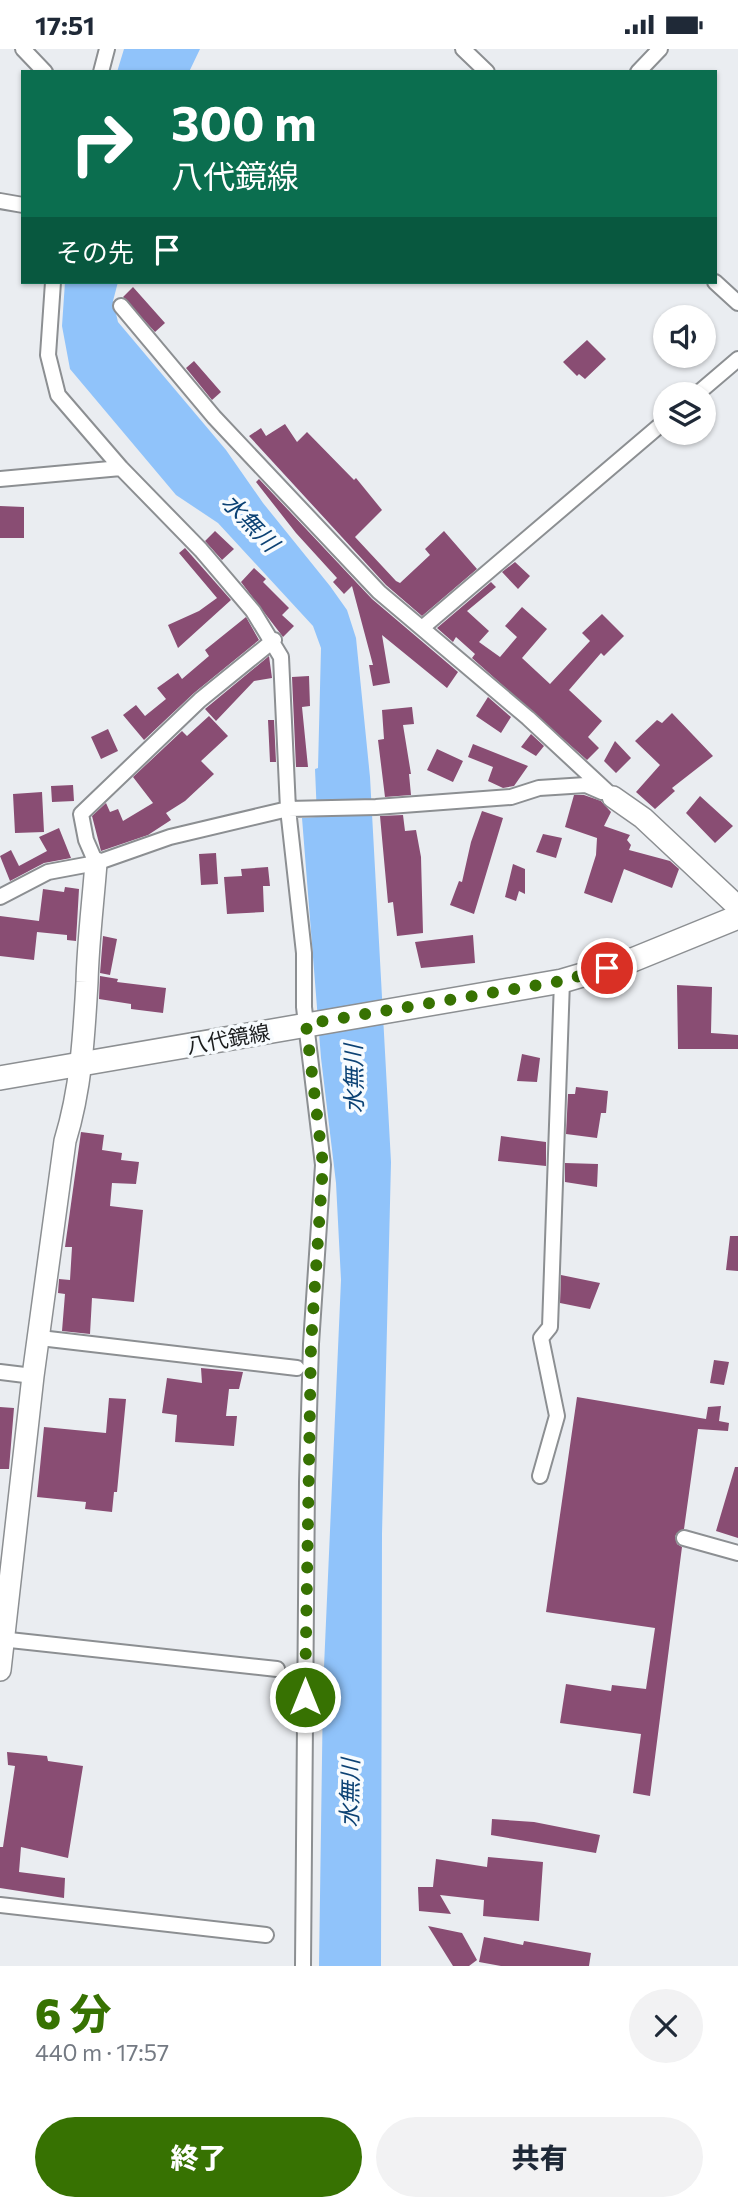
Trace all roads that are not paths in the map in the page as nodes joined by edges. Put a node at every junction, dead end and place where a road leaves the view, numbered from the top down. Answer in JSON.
{"nodes":[{"id":1,"x":23,"y":49,"type":"edge"},
{"id":2,"x":107,"y":49,"type":"edge"},
{"id":3,"x":463,"y":49,"type":"edge"},
{"id":4,"x":660,"y":49,"type":"edge"},
{"id":5,"x":43,"y":70,"type":"edge"},
{"id":6,"x":101,"y":70,"type":"edge"},
{"id":7,"x":484,"y":70,"type":"edge"},
{"id":8,"x":640,"y":70,"type":"edge"},
{"id":9,"x":0,"y":201,"type":"edge"},
{"id":10,"x":21,"y":205,"type":"edge"},
{"id":11,"x":53,"y":284,"type":"edge"},
{"id":12,"x":717,"y":284,"type":"edge"},
{"id":13,"x":738,"y":303,"type":"edge"},
{"id":14,"x":121,"y":306,"type":"dead end"},
{"id":15,"x":738,"y":359,"type":"edge"},
{"id":16,"x":711,"y":382,"type":"edge"},
{"id":17,"x":653,"y":431,"type":"edge"},
{"id":18,"x":121,"y":468,"type":"junction"},
{"id":19,"x":0,"y":479,"type":"edge"},
{"id":20,"x":422,"y":628,"type":"junction"},
{"id":21,"x":274,"y":640,"type":"junction"},
{"id":22,"x":613,"y":797,"type":"junction"},
{"id":23,"x":288,"y":809,"type":"junction"},
{"id":24,"x":96,"y":863,"type":"junction"},
{"id":25,"x":0,"y":897,"type":"edge"},
{"id":26,"x":738,"y":907,"type":"edge"},
{"id":27,"x":738,"y":917,"type":"edge"},
{"id":28,"x":562,"y":981,"type":"junction"},
{"id":29,"x":308,"y":1024,"type":"junction"},
{"id":30,"x":80,"y":1064,"type":"junction"},
{"id":31,"x":0,"y":1078,"type":"edge"},
{"id":32,"x":40,"y":1338,"type":"junction"},
{"id":33,"x":297,"y":1368,"type":"dead end"},
{"id":34,"x":0,"y":1372,"type":"edge"},
{"id":35,"x":33,"y":1376,"type":"junction"},
{"id":36,"x":540,"y":1476,"type":"dead end"},
{"id":37,"x":684,"y":1538,"type":"dead end"},
{"id":38,"x":738,"y":1553,"type":"edge"},
{"id":39,"x":2,"y":1640,"type":"edge"},
{"id":40,"x":277,"y":1669,"type":"dead end"},
{"id":41,"x":0,"y":1670,"type":"edge"},
{"id":42,"x":0,"y":1905,"type":"edge"},
{"id":43,"x":266,"y":1935,"type":"dead end"},
{"id":44,"x":303,"y":1966,"type":"edge"}],
"edges":[{"from":1,"to":5,"type":"street"},
{"from":2,"to":6,"type":"street"},
{"from":3,"to":7,"type":"street"},
{"from":4,"to":8,"type":"street"},
{"from":9,"to":10,"type":"street"},
{"from":11,"to":18,"type":"street"},
{"from":12,"to":13,"type":"street"},
{"from":14,"to":20,"type":"street"},
{"from":15,"to":16,"type":"street"},
{"from":17,"to":20,"type":"street"},
{"from":18,"to":19,"type":"street"},
{"from":18,"to":21,"type":"street"},
{"from":20,"to":22,"type":"street"},
{"from":21,"to":23,"type":"street"},
{"from":21,"to":24,"type":"street"},
{"from":22,"to":23,"type":"street"},
{"from":22,"to":26,"type":"street"},
{"from":23,"to":24,"type":"street"},
{"from":23,"to":29,"type":"street"},
{"from":24,"to":25,"type":"street"},
{"from":24,"to":30,"type":"street"},
{"from":27,"to":28,"type":"main road","name":"八代鏡線"},
{"from":28,"to":29,"type":"main road","name":"八代鏡線"},
{"from":28,"to":36,"type":"street"},
{"from":29,"to":30,"type":"main road","name":"八代鏡線"},
{"from":29,"to":44,"type":"street"},
{"from":30,"to":31,"type":"main road","name":"八代鏡線"},
{"from":30,"to":32,"type":"street"},
{"from":32,"to":33,"type":"street"},
{"from":32,"to":35,"type":"street"},
{"from":34,"to":35,"type":"street"},
{"from":35,"to":39,"type":"street"},
{"from":37,"to":38,"type":"street"},
{"from":39,"to":40,"type":"street"},
{"from":39,"to":41,"type":"street"},
{"from":42,"to":43,"type":"street"}]}
